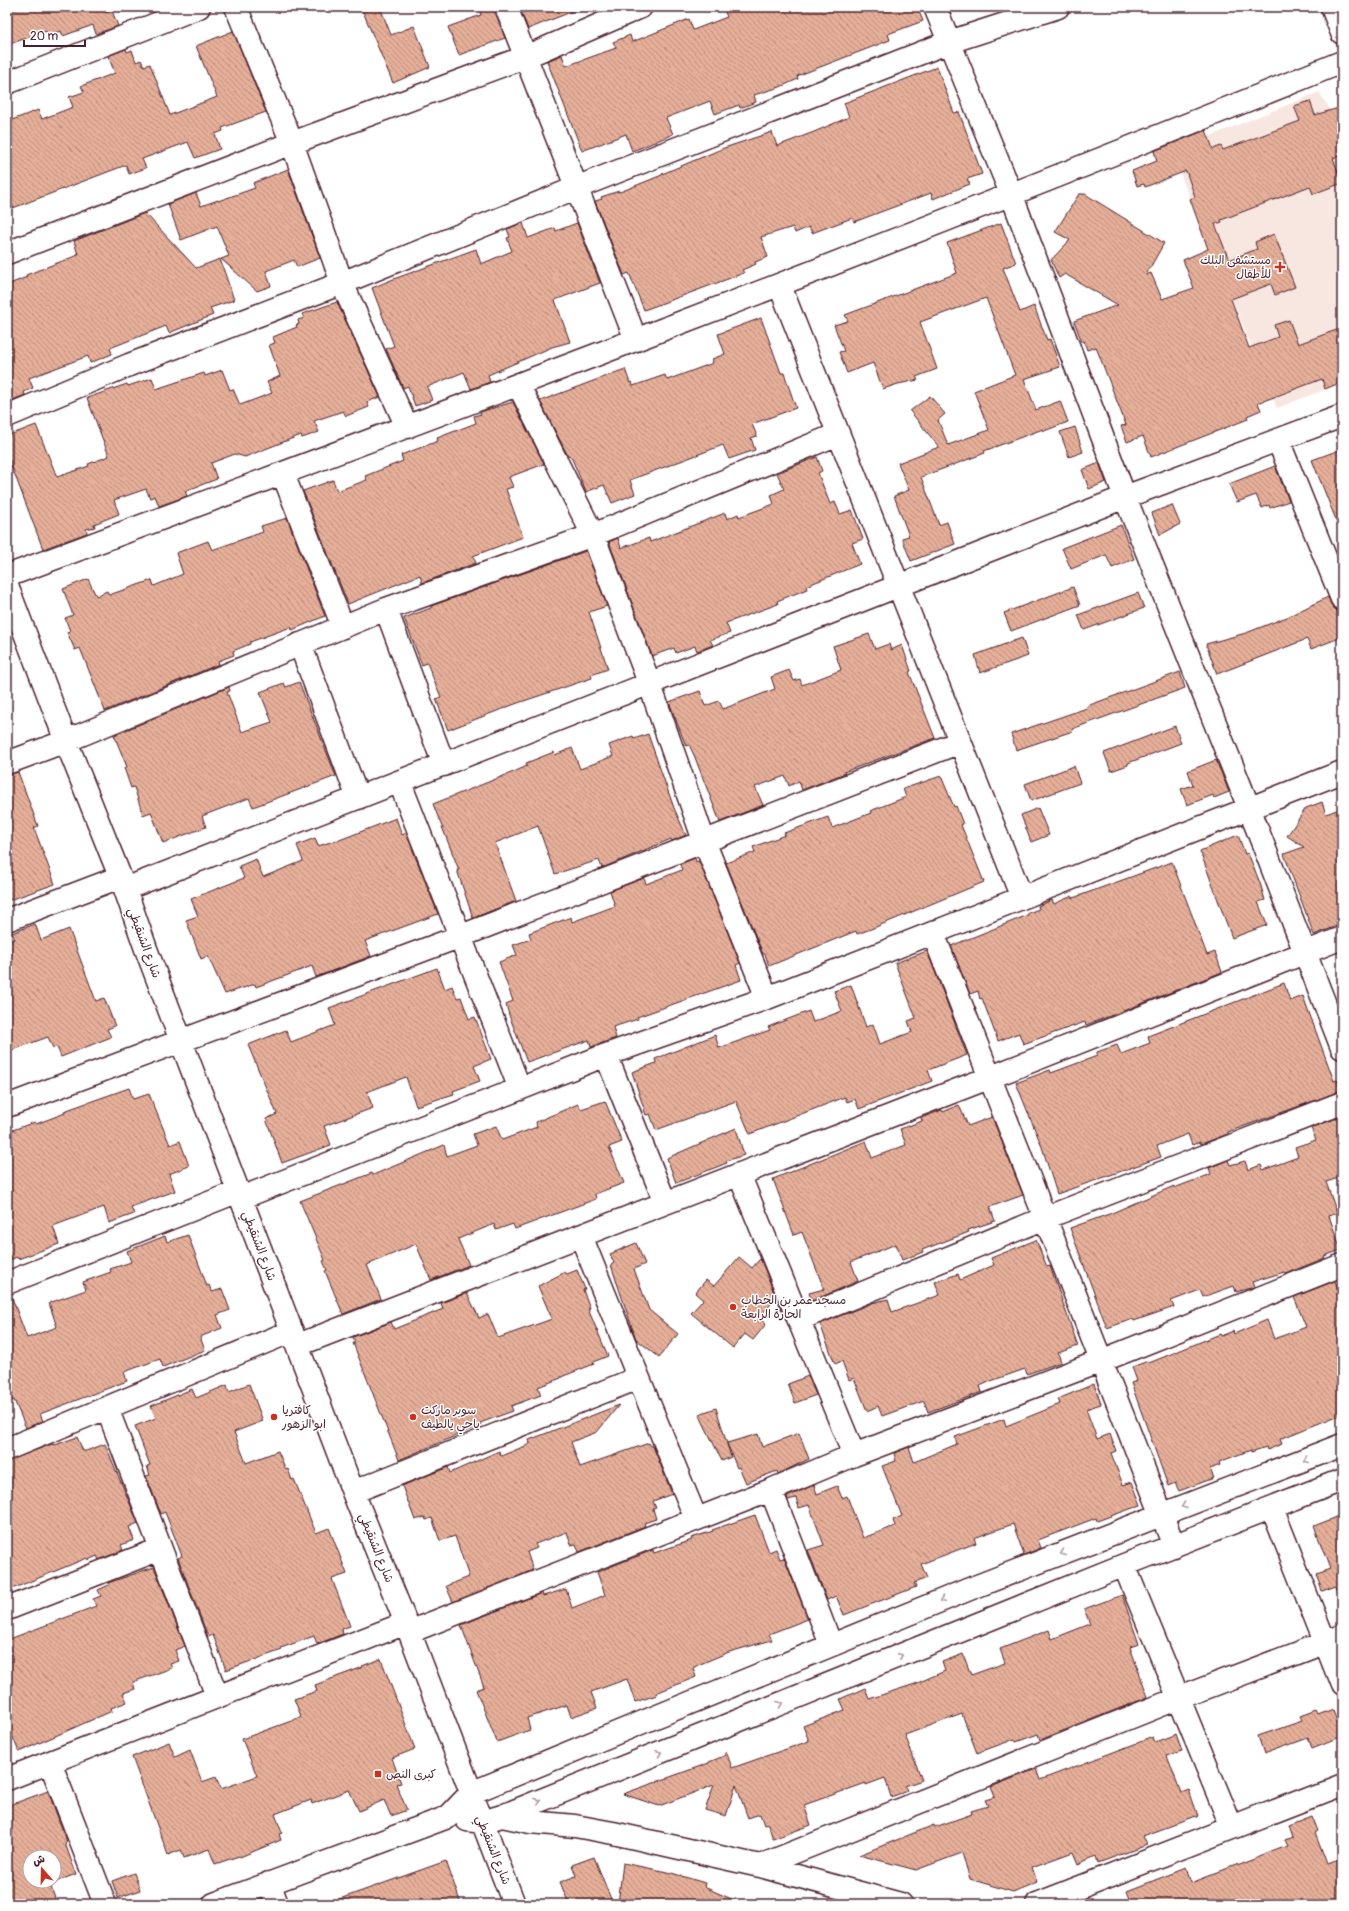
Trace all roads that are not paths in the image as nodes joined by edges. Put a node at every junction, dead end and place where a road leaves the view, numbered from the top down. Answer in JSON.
{"nodes":[{"id":1,"x":199,"y":7,"type":"edge"},
{"id":2,"x":236,"y":7,"type":"edge"},
{"id":3,"x":506,"y":7,"type":"edge"},
{"id":4,"x":641,"y":7,"type":"edge"},
{"id":5,"x":935,"y":7,"type":"edge"},
{"id":6,"x":1058,"y":7,"type":"edge"},
{"id":7,"x":1332,"y":7,"type":"edge"},
{"id":8,"x":1342,"y":33,"type":"edge"},
{"id":9,"x":949,"y":42,"type":"junction"},
{"id":10,"x":525,"y":57,"type":"junction"},
{"id":11,"x":1342,"y":62,"type":"edge"},
{"id":12,"x":7,"y":83,"type":"edge"},
{"id":13,"x":292,"y":143,"type":"junction"},
{"id":14,"x":578,"y":187,"type":"junction"},
{"id":15,"x":1012,"y":196,"type":"junction"},
{"id":16,"x":7,"y":253,"type":"edge"},
{"id":17,"x":342,"y":283,"type":"junction"},
{"id":18,"x":780,"y":286,"type":"junction"},
{"id":19,"x":636,"y":340,"type":"junction"},
{"id":20,"x":519,"y":386,"type":"junction"},
{"id":21,"x":7,"y":416,"type":"edge"},
{"id":22,"x":1342,"y":416,"type":"edge"},
{"id":23,"x":407,"y":427,"type":"junction"},
{"id":24,"x":838,"y":434,"type":"junction"},
{"id":25,"x":1278,"y":440,"type":"junction"},
{"id":26,"x":283,"y":474,"type":"junction"},
{"id":27,"x":1125,"y":497,"type":"junction"},
{"id":28,"x":593,"y":535,"type":"junction"},
{"id":29,"x":7,"y":576,"type":"edge"},
{"id":30,"x":7,"y":586,"type":"edge"},
{"id":31,"x":898,"y":587,"type":"junction"},
{"id":32,"x":1342,"y":599,"type":"edge"},
{"id":33,"x":386,"y":609,"type":"junction"},
{"id":34,"x":343,"y":627,"type":"junction"},
{"id":35,"x":300,"y":644,"type":"junction"},
{"id":36,"x":650,"y":685,"type":"junction"},
{"id":37,"x":66,"y":742,"type":"junction"},
{"id":38,"x":960,"y":742,"type":"junction"},
{"id":39,"x":7,"y":763,"type":"edge"},
{"id":40,"x":444,"y":765,"type":"junction"},
{"id":41,"x":1342,"y":772,"type":"edge"},
{"id":42,"x":400,"y":783,"type":"junction"},
{"id":43,"x":358,"y":798,"type":"junction"},
{"id":44,"x":1249,"y":808,"type":"junction"},
{"id":45,"x":704,"y":841,"type":"junction"},
{"id":46,"x":123,"y":883,"type":"junction"},
{"id":47,"x":1022,"y":898,"type":"junction"},
{"id":48,"x":7,"y":920,"type":"edge"},
{"id":49,"x":934,"y":933,"type":"junction"},
{"id":50,"x":461,"y":936,"type":"junction"},
{"id":51,"x":1342,"y":938,"type":"edge"},
{"id":52,"x":1305,"y":953,"type":"junction"},
{"id":53,"x":767,"y":998,"type":"junction"},
{"id":54,"x":181,"y":1040,"type":"junction"},
{"id":55,"x":1342,"y":1048,"type":"edge"},
{"id":56,"x":606,"y":1055,"type":"junction"},
{"id":57,"x":991,"y":1077,"type":"junction"},
{"id":58,"x":520,"y":1089,"type":"junction"},
{"id":59,"x":1342,"y":1103,"type":"edge"},
{"id":60,"x":7,"y":1106,"type":"edge"},
{"id":61,"x":739,"y":1174,"type":"junction"},
{"id":62,"x":240,"y":1195,"type":"junction"},
{"id":63,"x":665,"y":1202,"type":"junction"},
{"id":64,"x":1045,"y":1218,"type":"junction"},
{"id":65,"x":581,"y":1236,"type":"junction"},
{"id":66,"x":1342,"y":1265,"type":"edge"},
{"id":67,"x":7,"y":1283,"type":"edge"},
{"id":68,"x":800,"y":1320,"type":"junction"},
{"id":69,"x":295,"y":1338,"type":"junction"},
{"id":70,"x":1101,"y":1361,"type":"junction"},
{"id":71,"x":638,"y":1378,"type":"junction"},
{"id":72,"x":107,"y":1408,"type":"junction"},
{"id":73,"x":1342,"y":1445,"type":"edge"},
{"id":74,"x":7,"y":1449,"type":"edge"},
{"id":75,"x":854,"y":1455,"type":"junction"},
{"id":76,"x":1342,"y":1480,"type":"edge"},
{"id":77,"x":771,"y":1490,"type":"junction"},
{"id":78,"x":353,"y":1492,"type":"junction"},
{"id":79,"x":1272,"y":1508,"type":"junction"},
{"id":80,"x":1161,"y":1515,"type":"junction"},
{"id":81,"x":696,"y":1519,"type":"junction"},
{"id":82,"x":1174,"y":1546,"type":"junction"},
{"id":83,"x":160,"y":1549,"type":"junction"},
{"id":84,"x":1124,"y":1565,"type":"junction"},
{"id":85,"x":7,"y":1609,"type":"edge"},
{"id":86,"x":408,"y":1627,"type":"junction"},
{"id":87,"x":1334,"y":1639,"type":"edge"},
{"id":88,"x":831,"y":1645,"type":"junction"},
{"id":89,"x":1342,"y":1685,"type":"edge"},
{"id":90,"x":217,"y":1696,"type":"junction"},
{"id":91,"x":1179,"y":1698,"type":"junction"},
{"id":92,"x":50,"y":1762,"type":"junction"},
{"id":93,"x":7,"y":1779,"type":"edge"},
{"id":94,"x":1342,"y":1785,"type":"edge"},
{"id":95,"x":471,"y":1793,"type":"junction"},
{"id":96,"x":448,"y":1817,"type":"junction"},
{"id":97,"x":492,"y":1819,"type":"junction"},
{"id":98,"x":1232,"y":1828,"type":"junction"},
{"id":99,"x":760,"y":1866,"type":"junction"},
{"id":100,"x":269,"y":1883,"type":"junction"},
{"id":101,"x":105,"y":1904,"type":"edge"},
{"id":102,"x":214,"y":1904,"type":"edge"},
{"id":103,"x":277,"y":1904,"type":"edge"},
{"id":104,"x":514,"y":1904,"type":"edge"},
{"id":105,"x":901,"y":1904,"type":"edge"},
{"id":106,"x":1037,"y":1904,"type":"edge"}],
"edges":[{"from":1,"to":12,"type":"street"},
{"from":2,"to":13,"type":"street"},
{"from":3,"to":10,"type":"street"},
{"from":4,"to":10,"type":"street"},
{"from":5,"to":9,"type":"street"},
{"from":6,"to":9,"type":"street"},
{"from":7,"to":8,"type":"street"},
{"from":9,"to":14,"type":"street"},
{"from":9,"to":15,"type":"street"},
{"from":10,"to":13,"type":"street"},
{"from":10,"to":14,"type":"street"},
{"from":11,"to":15,"type":"street"},
{"from":13,"to":16,"type":"street"},
{"from":13,"to":17,"type":"street"},
{"from":14,"to":17,"type":"street"},
{"from":14,"to":19,"type":"street"},
{"from":15,"to":18,"type":"street"},
{"from":15,"to":27,"type":"street"},
{"from":17,"to":21,"type":"street"},
{"from":17,"to":23,"type":"street"},
{"from":18,"to":19,"type":"street"},
{"from":18,"to":24,"type":"street"},
{"from":19,"to":20,"type":"street"},
{"from":20,"to":23,"type":"street"},
{"from":20,"to":28,"type":"street"},
{"from":22,"to":25,"type":"street"},
{"from":23,"to":26,"type":"street"},
{"from":24,"to":28,"type":"street"},
{"from":24,"to":31,"type":"street"},
{"from":25,"to":27,"type":"street"},
{"from":25,"to":32,"type":"street"},
{"from":26,"to":29,"type":"street"},
{"from":26,"to":34,"type":"street"},
{"from":27,"to":31,"type":"street"},
{"from":27,"to":44,"type":"street"},
{"from":28,"to":33,"type":"street"},
{"from":28,"to":36,"type":"street"},
{"from":30,"to":37,"type":"street","name":"شارع الشنقيطي"},
{"from":31,"to":36,"type":"street"},
{"from":31,"to":38,"type":"street"},
{"from":33,"to":34,"type":"street"},
{"from":33,"to":40,"type":"street"},
{"from":34,"to":35,"type":"street"},
{"from":35,"to":37,"type":"street"},
{"from":35,"to":43,"type":"street"},
{"from":36,"to":40,"type":"street"},
{"from":36,"to":45,"type":"street"},
{"from":37,"to":39,"type":"street"},
{"from":37,"to":46,"type":"street","name":"شارع الشنقيطي"},
{"from":38,"to":45,"type":"street"},
{"from":38,"to":47,"type":"street"},
{"from":40,"to":42,"type":"street"},
{"from":41,"to":44,"type":"street"},
{"from":42,"to":43,"type":"street"},
{"from":42,"to":50,"type":"street"},
{"from":43,"to":46,"type":"street"},
{"from":44,"to":47,"type":"street"},
{"from":44,"to":52,"type":"street"},
{"from":45,"to":50,"type":"street"},
{"from":45,"to":53,"type":"street"},
{"from":46,"to":48,"type":"street"},
{"from":46,"to":54,"type":"street","name":"شارع الشنقيطي"},
{"from":47,"to":49,"type":"street"},
{"from":49,"to":53,"type":"street"},
{"from":49,"to":57,"type":"street"},
{"from":50,"to":54,"type":"street"},
{"from":50,"to":58,"type":"street"},
{"from":51,"to":52,"type":"street"},
{"from":52,"to":55,"type":"street"},
{"from":52,"to":57,"type":"street"},
{"from":53,"to":56,"type":"street"},
{"from":54,"to":60,"type":"street"},
{"from":54,"to":62,"type":"street","name":"شارع الشنقيطي"},
{"from":56,"to":58,"type":"street"},
{"from":56,"to":63,"type":"street"},
{"from":57,"to":61,"type":"street"},
{"from":57,"to":64,"type":"street"},
{"from":58,"to":62,"type":"street"},
{"from":59,"to":64,"type":"street"},
{"from":61,"to":63,"type":"street"},
{"from":61,"to":68,"type":"street"},
{"from":62,"to":67,"type":"street"},
{"from":62,"to":69,"type":"street","name":"شارع الشنقيطي"},
{"from":63,"to":65,"type":"street"},
{"from":64,"to":68,"type":"street"},
{"from":64,"to":70,"type":"street"},
{"from":65,"to":69,"type":"street"},
{"from":65,"to":71,"type":"street"},
{"from":66,"to":70,"type":"street"},
{"from":68,"to":75,"type":"street"},
{"from":69,"to":72,"type":"street"},
{"from":69,"to":78,"type":"street","name":"شارع الشنقيطي"},
{"from":70,"to":75,"type":"street"},
{"from":70,"to":80,"type":"street"},
{"from":71,"to":78,"type":"street"},
{"from":71,"to":81,"type":"street"},
{"from":72,"to":74,"type":"street"},
{"from":72,"to":83,"type":"street"},
{"from":73,"to":80,"type":"street","one_way":true},
{"from":75,"to":77,"type":"street"},
{"from":76,"to":79,"type":"street"},
{"from":77,"to":81,"type":"street"},
{"from":77,"to":88,"type":"street"},
{"from":78,"to":86,"type":"street","name":"شارع الشنقيطي"},
{"from":79,"to":82,"type":"street"},
{"from":79,"to":87,"type":"street"},
{"from":80,"to":82,"type":"street"},
{"from":80,"to":88,"type":"street","one_way":true},
{"from":81,"to":86,"type":"street"},
{"from":82,"to":84,"type":"street"},
{"from":83,"to":85,"type":"street"},
{"from":83,"to":90,"type":"street"},
{"from":84,"to":91,"type":"street"},
{"from":97,"to":84,"type":"street","one_way":true},
{"from":86,"to":90,"type":"street"},
{"from":86,"to":95,"type":"street","name":"شارع الشنقيطي"},
{"from":87,"to":89,"type":"street"},
{"from":87,"to":91,"type":"street"},
{"from":88,"to":95,"type":"street"},
{"from":90,"to":92,"type":"street"},
{"from":91,"to":98,"type":"street"},
{"from":91,"to":99,"type":"street"},
{"from":92,"to":93,"type":"street"},
{"from":92,"to":101,"type":"street"},
{"from":94,"to":98,"type":"street"},
{"from":95,"to":96,"type":"street"},
{"from":95,"to":97,"type":"street","name":"شارع الشنقيطي"},
{"from":96,"to":97,"type":"street"},
{"from":96,"to":100,"type":"street"},
{"from":97,"to":99,"type":"street"},
{"from":97,"to":104,"type":"street","name":"شارع الشنقيطي"},
{"from":98,"to":106,"type":"street"},
{"from":99,"to":105,"type":"street"},
{"from":100,"to":102,"type":"street"},
{"from":100,"to":103,"type":"street"}]}
